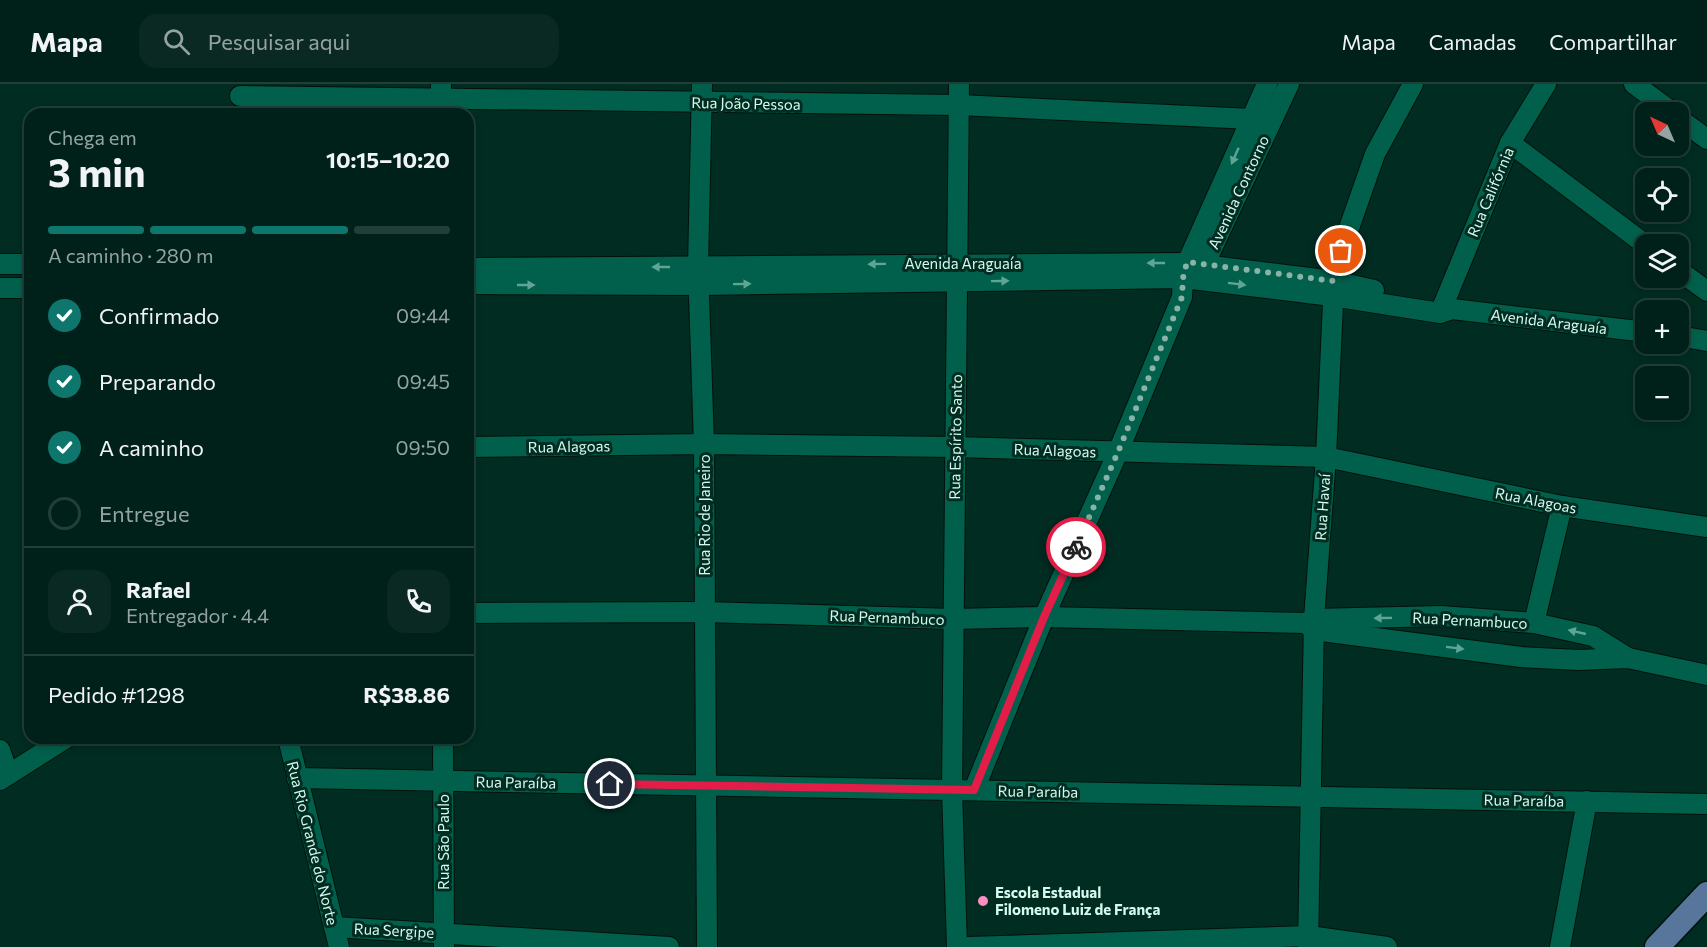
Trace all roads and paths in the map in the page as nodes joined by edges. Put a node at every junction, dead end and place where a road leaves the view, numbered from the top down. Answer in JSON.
{"nodes":[{"id":1,"x":959,"y":84,"type":"edge"},
{"id":2,"x":1268,"y":84,"type":"edge"},
{"id":3,"x":1289,"y":84,"type":"edge"},
{"id":4,"x":1413,"y":84,"type":"edge"},
{"id":5,"x":1546,"y":84,"type":"edge"},
{"id":6,"x":1634,"y":84,"type":"edge"},
{"id":7,"x":702,"y":93,"type":"edge"},
{"id":8,"x":239,"y":98,"type":"edge"},
{"id":9,"x":441,"y":99,"type":"edge"},
{"id":10,"x":1658,"y":102,"type":"edge"},
{"id":11,"x":958,"y":105,"type":"junction"},
{"id":12,"x":1261,"y":121,"type":"junction"},
{"id":13,"x":1689,"y":125,"type":"edge"},
{"id":14,"x":1706,"y":136,"type":"edge"},
{"id":15,"x":1510,"y":143,"type":"junction"},
{"id":16,"x":1635,"y":237,"type":"edge"},
{"id":17,"x":0,"y":264,"type":"edge"},
{"id":18,"x":24,"y":264,"type":"edge"},
{"id":19,"x":474,"y":268,"type":"edge"},
{"id":20,"x":957,"y":272,"type":"junction"},
{"id":21,"x":699,"y":276,"type":"junction"},
{"id":22,"x":1191,"y":276,"type":"junction"},
{"id":23,"x":1689,"y":278,"type":"edge"},
{"id":24,"x":474,"y":284,"type":"edge"},
{"id":25,"x":0,"y":288,"type":"edge"},
{"id":26,"x":24,"y":288,"type":"edge"},
{"id":27,"x":1333,"y":289,"type":"junction"},
{"id":28,"x":1707,"y":291,"type":"edge"},
{"id":29,"x":1445,"y":308,"type":"junction"},
{"id":30,"x":1635,"y":331,"type":"edge"},
{"id":31,"x":1689,"y":337,"type":"edge"},
{"id":32,"x":1706,"y":338,"type":"edge"},
{"id":33,"x":704,"y":444,"type":"junction"},
{"id":34,"x":474,"y":447,"type":"edge"},
{"id":35,"x":955,"y":447,"type":"junction"},
{"id":36,"x":1118,"y":452,"type":"junction"},
{"id":37,"x":1326,"y":457,"type":"junction"},
{"id":38,"x":1562,"y":506,"type":"junction"},
{"id":39,"x":1707,"y":527,"type":"edge"},
{"id":40,"x":705,"y":612,"type":"junction"},
{"id":41,"x":474,"y":614,"type":"edge"},
{"id":42,"x":1044,"y":617,"type":"junction"},
{"id":43,"x":954,"y":619,"type":"junction"},
{"id":44,"x":1534,"y":622,"type":"junction"},
{"id":45,"x":1311,"y":624,"type":"junction"},
{"id":46,"x":1628,"y":658,"type":"junction"},
{"id":47,"x":1707,"y":675,"type":"edge"},
{"id":48,"x":56,"y":744,"type":"edge"},
{"id":49,"x":289,"y":744,"type":"edge"},
{"id":50,"x":443,"y":744,"type":"edge"},
{"id":51,"x":0,"y":750,"type":"edge"},
{"id":52,"x":4,"y":777,"type":"edge"},
{"id":53,"x":297,"y":778,"type":"junction"},
{"id":54,"x":443,"y":780,"type":"junction"},
{"id":55,"x":706,"y":785,"type":"junction"},
{"id":56,"x":952,"y":790,"type":"junction"},
{"id":57,"x":974,"y":790,"type":"junction"},
{"id":58,"x":1312,"y":796,"type":"junction"},
{"id":59,"x":1587,"y":801,"type":"junction"},
{"id":60,"x":1707,"y":804,"type":"edge"},
{"id":61,"x":1707,"y":894,"type":"edge"},
{"id":62,"x":334,"y":927,"type":"junction"},
{"id":63,"x":444,"y":940,"type":"edge"},
{"id":64,"x":1308,"y":942,"type":"edge"},
{"id":65,"x":339,"y":947,"type":"edge"},
{"id":66,"x":669,"y":947,"type":"edge"},
{"id":67,"x":707,"y":947,"type":"edge"},
{"id":68,"x":957,"y":947,"type":"edge"},
{"id":69,"x":968,"y":947,"type":"edge"},
{"id":70,"x":1387,"y":947,"type":"edge"},
{"id":71,"x":1560,"y":947,"type":"edge"},
{"id":72,"x":1657,"y":947,"type":"edge"}],
"edges":[{"from":1,"to":11,"type":"street","name":"Rua Espírito Santo"},
{"from":2,"to":12,"type":"street","name":"Avenida Contorno"},
{"from":3,"to":12,"type":"street","name":"Avenida Contorno"},
{"from":4,"to":27,"type":"street","name":"Rua Havaí"},
{"from":5,"to":15,"type":"street","name":"Rua Califórnia"},
{"from":6,"to":10,"type":"street"},
{"from":7,"to":9,"type":"street","name":"Rua João Pessoa"},
{"from":7,"to":11,"type":"street","name":"Rua João Pessoa"},
{"from":7,"to":21,"type":"street","name":"Rua Rio de Janeiro"},
{"from":8,"to":9,"type":"street","name":"Rua João Pessoa"},
{"from":11,"to":12,"type":"street","name":"Rua João Pessoa"},
{"from":11,"to":20,"type":"street","name":"Rua Espírito Santo"},
{"from":12,"to":22,"type":"street","name":"Avenida Contorno"},
{"from":13,"to":14,"type":"street"},
{"from":15,"to":16,"type":"street"},
{"from":15,"to":29,"type":"street","name":"Rua Califórnia"},
{"from":17,"to":18,"type":"street"},
{"from":21,"to":19,"type":"street","name":"Avenida Araguaía","one_way":true},
{"from":20,"to":21,"type":"street","name":"Avenida Araguaía"},
{"from":20,"to":22,"type":"street","name":"Avenida Araguaía"},
{"from":20,"to":35,"type":"street","name":"Rua Espírito Santo"},
{"from":24,"to":21,"type":"street","name":"Avenida Araguaía","one_way":true},
{"from":21,"to":33,"type":"street","name":"Rua Rio de Janeiro"},
{"from":22,"to":27,"type":"street","name":"Avenida Araguaía"},
{"from":22,"to":36,"type":"street","name":"Avenida Contorno"},
{"from":23,"to":28,"type":"street"},
{"from":25,"to":26,"type":"street"},
{"from":27,"to":29,"type":"street","name":"Avenida Araguaía"},
{"from":27,"to":37,"type":"street","name":"Rua Havaí"},
{"from":29,"to":30,"type":"street","name":"Avenida Araguaía"},
{"from":31,"to":32,"type":"street"},
{"from":33,"to":34,"type":"street","name":"Rua Alagoas"},
{"from":33,"to":35,"type":"street","name":"Rua Alagoas"},
{"from":33,"to":40,"type":"street","name":"Rua Rio de Janeiro"},
{"from":35,"to":36,"type":"street","name":"Rua Alagoas"},
{"from":35,"to":43,"type":"street","name":"Rua Espírito Santo"},
{"from":36,"to":37,"type":"street","name":"Rua Alagoas"},
{"from":36,"to":42,"type":"street","name":"Avenida Contorno"},
{"from":37,"to":38,"type":"street","name":"Rua Alagoas"},
{"from":37,"to":45,"type":"street","name":"Rua Havaí"},
{"from":38,"to":39,"type":"street","name":"Rua Alagoas"},
{"from":38,"to":44,"type":"street"},
{"from":40,"to":41,"type":"street","name":"Rua Pernambuco"},
{"from":40,"to":43,"type":"street","name":"Rua Pernambuco"},
{"from":40,"to":55,"type":"street","name":"Rua Rio de Janeiro"},
{"from":42,"to":43,"type":"street","name":"Rua Pernambuco"},
{"from":42,"to":45,"type":"street","name":"Rua Pernambuco"},
{"from":42,"to":57,"type":"street","name":"Avenida Contorno"},
{"from":43,"to":56,"type":"street","name":"Rua Espírito Santo"},
{"from":44,"to":45,"type":"street","name":"Rua Pernambuco","one_way":true},
{"from":46,"to":44,"type":"street","name":"Rua Pernambuco","one_way":true},
{"from":45,"to":46,"type":"street","name":"Rua Pernambuco","one_way":true},
{"from":45,"to":58,"type":"street","name":"Rua Havaí"},
{"from":46,"to":47,"type":"street","name":"Rua Pernambuco"},
{"from":48,"to":52,"type":"street"},
{"from":49,"to":53,"type":"street","name":"Rua Rio Grande do Norte"},
{"from":50,"to":54,"type":"street","name":"Rua São Paulo"},
{"from":51,"to":52,"type":"street"},
{"from":53,"to":54,"type":"street","name":"Rua Paraíba"},
{"from":53,"to":62,"type":"street","name":"Rua Rio Grande do Norte"},
{"from":54,"to":55,"type":"street","name":"Rua Paraíba"},
{"from":54,"to":63,"type":"street","name":"Rua São Paulo"},
{"from":55,"to":56,"type":"street","name":"Rua Paraíba"},
{"from":55,"to":67,"type":"street","name":"Rua Rio de Janeiro"},
{"from":56,"to":57,"type":"street","name":"Rua Paraíba"},
{"from":56,"to":68,"type":"street","name":"Rua Espírito Santo"},
{"from":57,"to":58,"type":"street","name":"Rua Paraíba"},
{"from":58,"to":59,"type":"street","name":"Rua Paraíba"},
{"from":58,"to":64,"type":"street","name":"Rua Havaí"},
{"from":59,"to":60,"type":"street","name":"Rua Paraíba"},
{"from":59,"to":71,"type":"street"},
{"from":61,"to":72,"type":"main road"},
{"from":62,"to":63,"type":"street","name":"Rua Sergipe"},
{"from":62,"to":65,"type":"street","name":"Rua Rio Grande do Norte"},
{"from":63,"to":66,"type":"street","name":"Rua Sergipe"},
{"from":64,"to":69,"type":"street"},
{"from":64,"to":70,"type":"street"}]}
